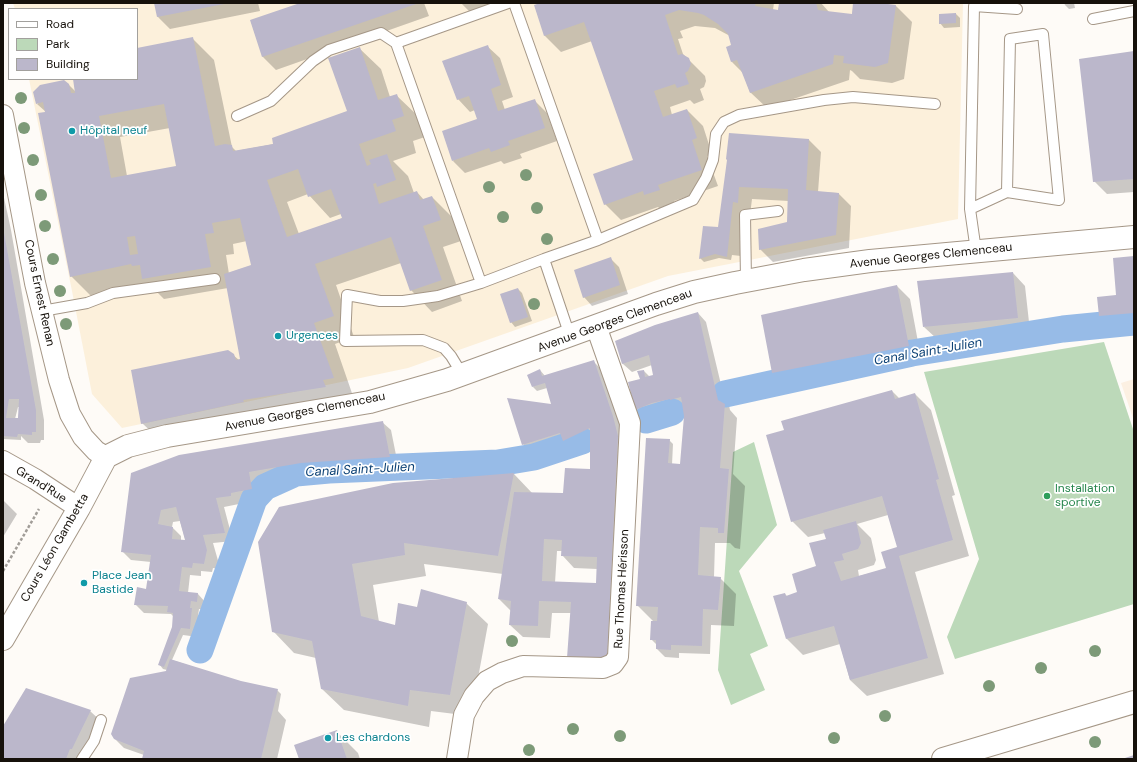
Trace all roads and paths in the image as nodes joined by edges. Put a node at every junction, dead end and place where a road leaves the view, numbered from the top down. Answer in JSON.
{"nodes":[{"id":1,"x":508,"y":3,"type":"edge"},
{"id":2,"x":514,"y":3,"type":"edge"},
{"id":3,"x":1017,"y":9,"type":"dead end"},
{"id":4,"x":1134,"y":11,"type":"edge"},
{"id":5,"x":1093,"y":19,"type":"dead end"},
{"id":6,"x":396,"y":43,"type":"junction"},
{"id":7,"x":935,"y":104,"type":"dead end"},
{"id":8,"x":3,"y":115,"type":"edge"},
{"id":9,"x":237,"y":116,"type":"dead end"},
{"id":10,"x":1007,"y":192,"type":"junction"},
{"id":11,"x":970,"y":209,"type":"junction"},
{"id":12,"x":778,"y":211,"type":"dead end"},
{"id":13,"x":1134,"y":237,"type":"edge"},
{"id":14,"x":598,"y":240,"type":"junction"},
{"id":15,"x":976,"y":251,"type":"junction"},
{"id":16,"x":544,"y":259,"type":"junction"},
{"id":17,"x":216,"y":279,"type":"dead end"},
{"id":18,"x":746,"y":281,"type":"junction"},
{"id":19,"x":481,"y":283,"type":"junction"},
{"id":20,"x":42,"y":311,"type":"junction"},
{"id":21,"x":596,"y":326,"type":"junction"},
{"id":22,"x":570,"y":336,"type":"junction"},
{"id":23,"x":462,"y":374,"type":"junction"},
{"id":24,"x":106,"y":457,"type":"junction"},
{"id":25,"x":3,"y":461,"type":"edge"},
{"id":26,"x":50,"y":490,"type":"junction"},
{"id":27,"x":79,"y":508,"type":"junction"},
{"id":28,"x":3,"y":571,"type":"edge"},
{"id":29,"x":3,"y":640,"type":"edge"},
{"id":30,"x":1134,"y":702,"type":"edge"},
{"id":31,"x":101,"y":720,"type":"dead end"},
{"id":32,"x":82,"y":759,"type":"edge"},
{"id":33,"x":457,"y":759,"type":"edge"},
{"id":34,"x":943,"y":759,"type":"edge"}],
"edges":[{"from":1,"to":6,"type":"lane"},
{"from":2,"to":14,"type":"lane"},
{"from":3,"to":11,"type":"lane"},
{"from":4,"to":5,"type":"lane"},
{"from":6,"to":9,"type":"lane"},
{"from":6,"to":19,"type":"lane"},
{"from":7,"to":14,"type":"lane"},
{"from":8,"to":20,"type":"street","name":"Cours Ernest Renan"},
{"from":10,"to":10,"type":"lane"},
{"from":10,"to":11,"type":"lane"},
{"from":11,"to":15,"type":"lane"},
{"from":12,"to":18,"type":"lane"},
{"from":13,"to":15,"type":"main road","name":"Avenue Georges Clemenceau"},
{"from":14,"to":16,"type":"lane"},
{"from":15,"to":18,"type":"main road","name":"Avenue Georges Clemenceau"},
{"from":16,"to":19,"type":"lane"},
{"from":16,"to":22,"type":"lane"},
{"from":17,"to":20,"type":"lane"},
{"from":18,"to":21,"type":"main road","name":"Avenue Georges Clemenceau"},
{"from":19,"to":23,"type":"lane"},
{"from":20,"to":24,"type":"street","name":"Cours Ernest Renan"},
{"from":21,"to":22,"type":"main road","name":"Avenue Georges Clemenceau"},
{"from":21,"to":33,"type":"street","name":"Rue Thomas Hérisson"},
{"from":22,"to":23,"type":"main road","name":"Avenue Georges Clemenceau"},
{"from":23,"to":24,"type":"main road","name":"Avenue Georges Clemenceau"},
{"from":24,"to":27,"type":"main road","name":"Cours Léon Gambetta"},
{"from":25,"to":26,"type":"street","name":"Grand'Rue"},
{"from":26,"to":27,"type":"street","name":"Grand'Rue"},
{"from":26,"to":28,"type":"path"},
{"from":27,"to":29,"type":"main road","name":"Cours Léon Gambetta"},
{"from":30,"to":34,"type":"main road"},
{"from":31,"to":32,"type":"lane"}]}
